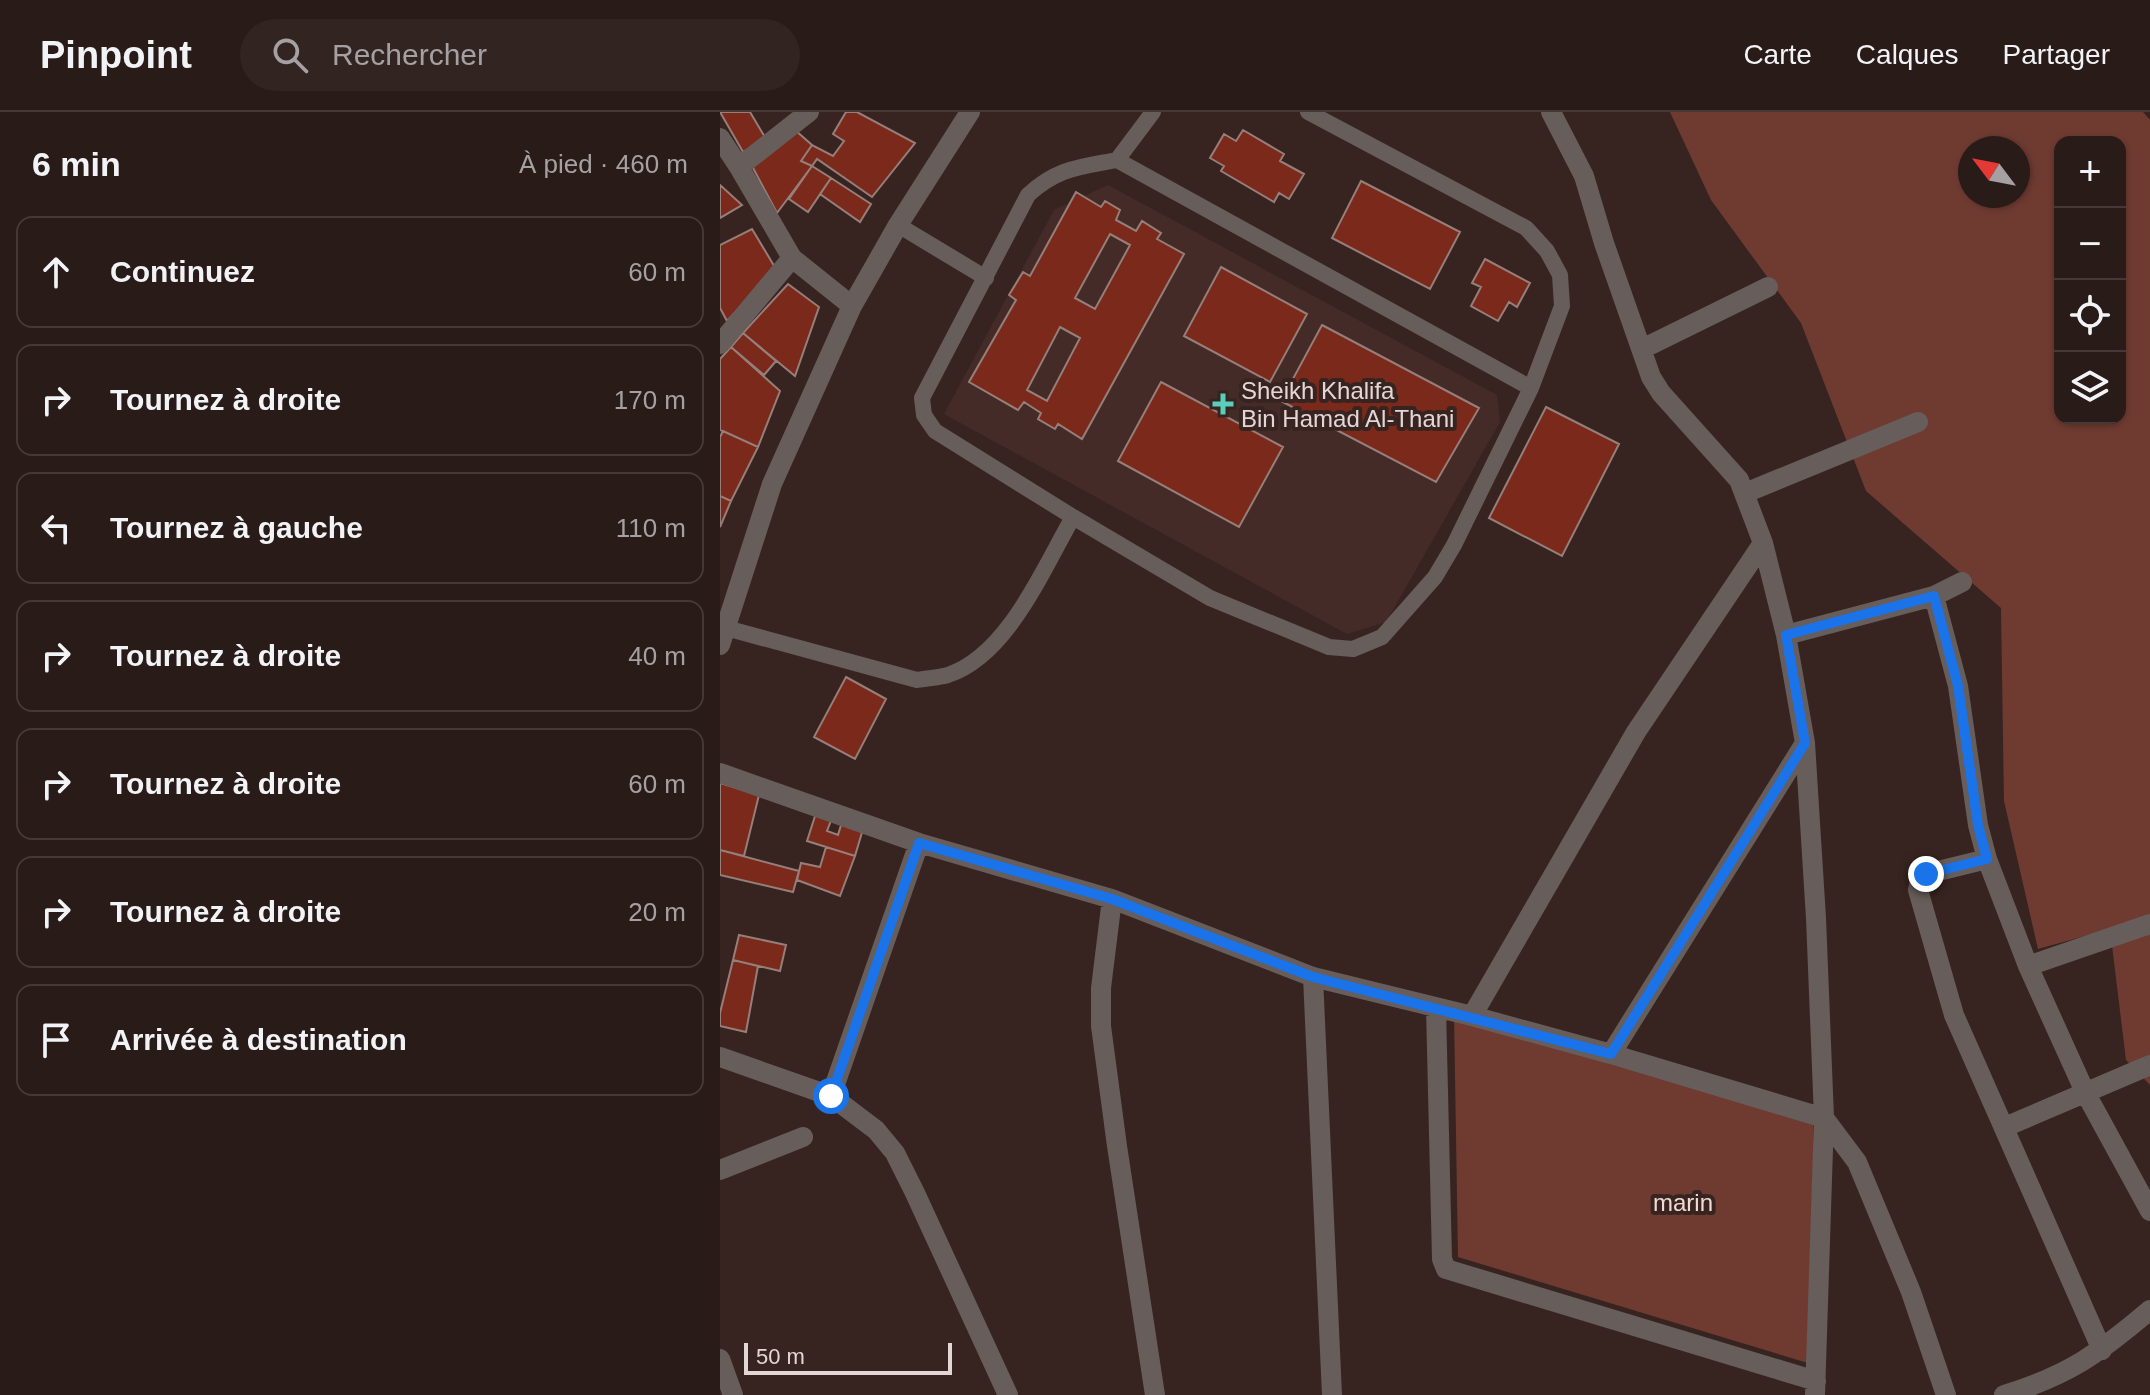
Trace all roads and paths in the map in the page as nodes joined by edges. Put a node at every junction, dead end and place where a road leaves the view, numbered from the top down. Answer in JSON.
{"nodes":[{"id":1,"x":809,"y":112,"type":"edge"},
{"id":2,"x":970,"y":112,"type":"edge"},
{"id":3,"x":1153,"y":112,"type":"edge"},
{"id":4,"x":1308,"y":112,"type":"edge"},
{"id":5,"x":1551,"y":112,"type":"edge"},
{"id":6,"x":720,"y":138,"type":"edge"},
{"id":7,"x":1117,"y":160,"type":"junction"},
{"id":8,"x":739,"y":167,"type":"junction"},
{"id":9,"x":898,"y":225,"type":"junction"},
{"id":10,"x":792,"y":258,"type":"junction"},
{"id":11,"x":986,"y":278,"type":"junction"},
{"id":12,"x":1768,"y":287,"type":"dead end"},
{"id":13,"x":852,"y":306,"type":"junction"},
{"id":14,"x":720,"y":344,"type":"edge"},
{"id":15,"x":1642,"y":349,"type":"junction"},
{"id":16,"x":1531,"y":388,"type":"junction"},
{"id":17,"x":1918,"y":422,"type":"dead end"},
{"id":18,"x":1745,"y":493,"type":"junction"},
{"id":19,"x":1073,"y":517,"type":"junction"},
{"id":20,"x":1763,"y":543,"type":"junction"},
{"id":21,"x":1962,"y":582,"type":"dead end"},
{"id":22,"x":1934,"y":596,"type":"junction"},
{"id":23,"x":1786,"y":635,"type":"junction"},
{"id":24,"x":723,"y":636,"type":"edge"},
{"id":25,"x":1805,"y":743,"type":"junction"},
{"id":26,"x":720,"y":773,"type":"edge"},
{"id":27,"x":919,"y":843,"type":"junction"},
{"id":28,"x":1987,"y":859,"type":"junction"},
{"id":29,"x":1112,"y":899,"type":"junction"},
{"id":30,"x":2150,"y":924,"type":"edge"},
{"id":31,"x":2028,"y":966,"type":"junction"},
{"id":32,"x":1313,"y":977,"type":"junction"},
{"id":33,"x":1436,"y":1008,"type":"junction"},
{"id":34,"x":1472,"y":1016,"type":"junction"},
{"id":35,"x":1611,"y":1054,"type":"junction"},
{"id":36,"x":720,"y":1057,"type":"edge"},
{"id":37,"x":2150,"y":1065,"type":"edge"},
{"id":38,"x":2085,"y":1092,"type":"junction"},
{"id":39,"x":831,"y":1096,"type":"junction"},
{"id":40,"x":1824,"y":1118,"type":"junction"},
{"id":41,"x":2005,"y":1127,"type":"junction"},
{"id":42,"x":803,"y":1137,"type":"dead end"},
{"id":43,"x":720,"y":1170,"type":"edge"},
{"id":44,"x":2150,"y":1211,"type":"edge"},
{"id":45,"x":2150,"y":1310,"type":"edge"},
{"id":46,"x":2102,"y":1350,"type":"junction"},
{"id":47,"x":720,"y":1359,"type":"edge"},
{"id":48,"x":1816,"y":1388,"type":"edge"},
{"id":49,"x":733,"y":1395,"type":"edge"},
{"id":50,"x":1008,"y":1395,"type":"edge"},
{"id":51,"x":1155,"y":1395,"type":"edge"},
{"id":52,"x":1332,"y":1395,"type":"edge"},
{"id":53,"x":1946,"y":1395,"type":"edge"},
{"id":54,"x":2004,"y":1395,"type":"edge"}],
"edges":[{"from":1,"to":8,"type":"street"},
{"from":2,"to":9,"type":"street"},
{"from":3,"to":7,"type":"lane"},
{"from":4,"to":16,"type":"lane"},
{"from":5,"to":15,"type":"street"},
{"from":6,"to":8,"type":"street"},
{"from":7,"to":11,"type":"lane"},
{"from":7,"to":16,"type":"lane"},
{"from":8,"to":10,"type":"street"},
{"from":9,"to":11,"type":"lane"},
{"from":9,"to":13,"type":"street"},
{"from":10,"to":13,"type":"street"},
{"from":10,"to":14,"type":"street"},
{"from":11,"to":19,"type":"lane"},
{"from":12,"to":15,"type":"street"},
{"from":13,"to":24,"type":"street"},
{"from":15,"to":18,"type":"street"},
{"from":16,"to":19,"type":"lane"},
{"from":17,"to":18,"type":"street"},
{"from":18,"to":20,"type":"street"},
{"from":19,"to":24,"type":"lane"},
{"from":20,"to":23,"type":"street"},
{"from":20,"to":34,"type":"street"},
{"from":21,"to":22,"type":"street"},
{"from":22,"to":23,"type":"street"},
{"from":22,"to":28,"type":"street"},
{"from":23,"to":25,"type":"street"},
{"from":25,"to":35,"type":"street"},
{"from":25,"to":40,"type":"street"},
{"from":26,"to":27,"type":"street"},
{"from":27,"to":29,"type":"street"},
{"from":27,"to":39,"type":"street"},
{"from":28,"to":31,"type":"street"},
{"from":28,"to":41,"type":"street"},
{"from":29,"to":32,"type":"street"},
{"from":29,"to":51,"type":"street"},
{"from":30,"to":31,"type":"street"},
{"from":31,"to":38,"type":"street"},
{"from":32,"to":33,"type":"street"},
{"from":32,"to":52,"type":"street"},
{"from":33,"to":34,"type":"street"},
{"from":33,"to":48,"type":"street"},
{"from":34,"to":35,"type":"street"},
{"from":35,"to":40,"type":"street"},
{"from":36,"to":39,"type":"street"},
{"from":37,"to":38,"type":"street"},
{"from":38,"to":41,"type":"street"},
{"from":38,"to":44,"type":"street"},
{"from":39,"to":50,"type":"street"},
{"from":40,"to":48,"type":"street"},
{"from":40,"to":53,"type":"street"},
{"from":41,"to":46,"type":"street"},
{"from":42,"to":43,"type":"street"},
{"from":45,"to":46,"type":"street"},
{"from":46,"to":54,"type":"street"},
{"from":47,"to":49,"type":"street"}]}
